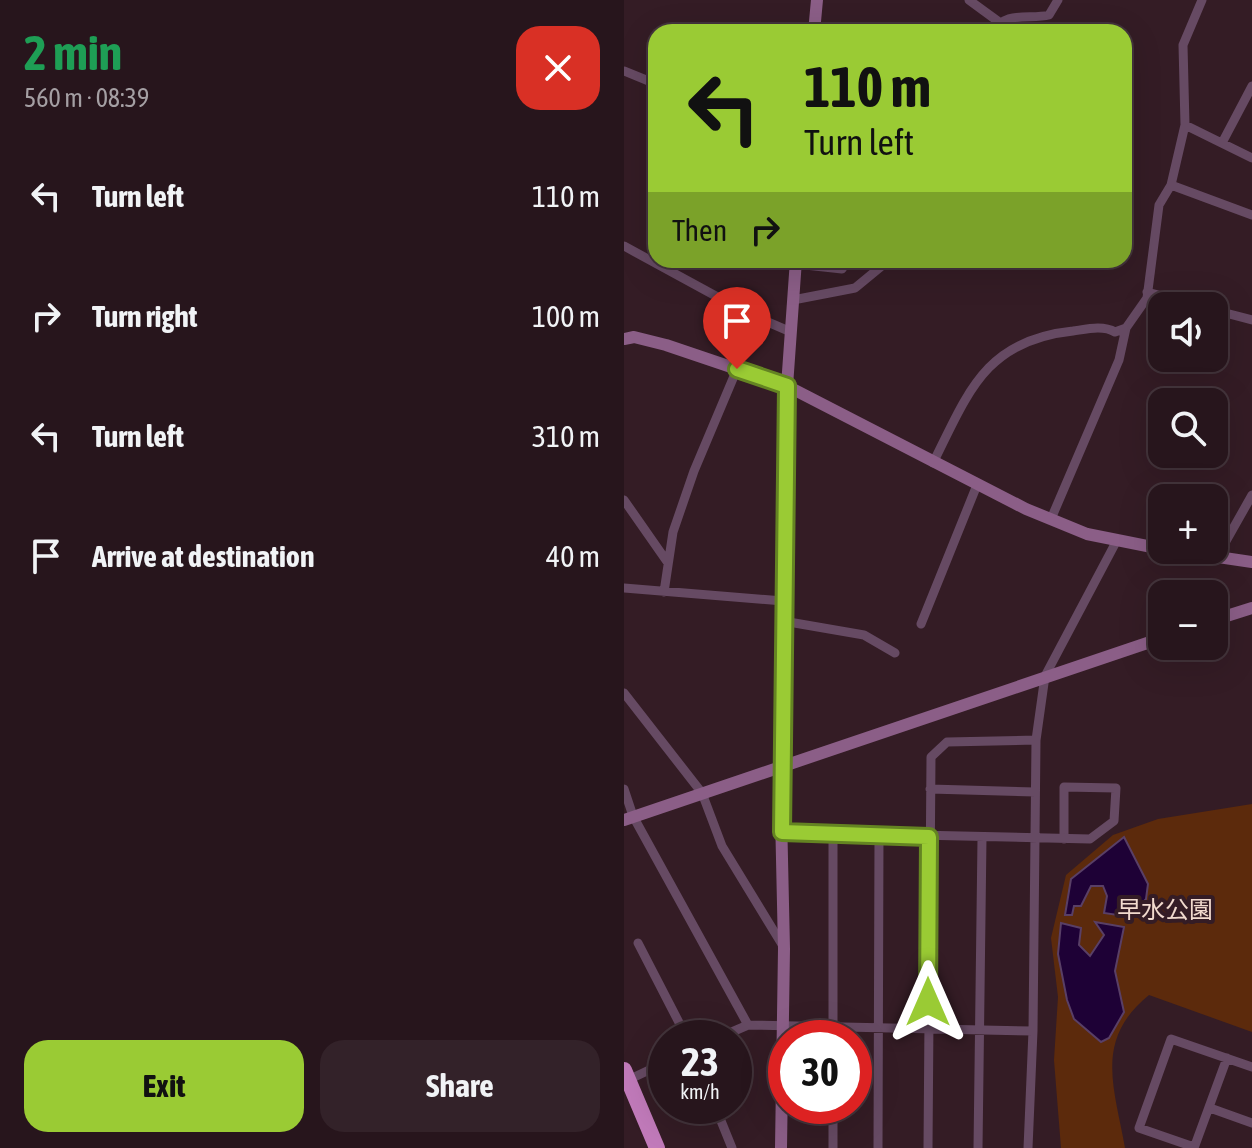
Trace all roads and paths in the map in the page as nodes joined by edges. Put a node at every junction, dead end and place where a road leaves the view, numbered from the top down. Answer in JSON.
{"nodes":[{"id":1,"x":817,"y":0,"type":"edge"},
{"id":2,"x":969,"y":0,"type":"edge"},
{"id":3,"x":1058,"y":0,"type":"edge"},
{"id":4,"x":1202,"y":0,"type":"edge"},
{"id":5,"x":815,"y":24,"type":"edge"},
{"id":6,"x":994,"y":24,"type":"edge"},
{"id":7,"x":1010,"y":24,"type":"edge"},
{"id":8,"x":624,"y":71,"type":"edge"},
{"id":9,"x":648,"y":81,"type":"edge"},
{"id":10,"x":1252,"y":86,"type":"edge"},
{"id":11,"x":1185,"y":125,"type":"junction"},
{"id":12,"x":1222,"y":143,"type":"junction"},
{"id":13,"x":1252,"y":158,"type":"edge"},
{"id":14,"x":1171,"y":185,"type":"junction"},
{"id":15,"x":1252,"y":215,"type":"edge"},
{"id":16,"x":624,"y":246,"type":"edge"},
{"id":17,"x":648,"y":259,"type":"edge"},
{"id":18,"x":664,"y":268,"type":"edge"},
{"id":19,"x":796,"y":268,"type":"edge"},
{"id":20,"x":879,"y":268,"type":"edge"},
{"id":21,"x":1147,"y":292,"type":"joint"},
{"id":22,"x":793,"y":300,"type":"junction"},
{"id":23,"x":1228,"y":314,"type":"edge"},
{"id":24,"x":1252,"y":320,"type":"edge"},
{"id":25,"x":1126,"y":328,"type":"junction"},
{"id":26,"x":791,"y":332,"type":"junction"},
{"id":27,"x":624,"y":339,"type":"edge"},
{"id":28,"x":737,"y":369,"type":"junction"},
{"id":29,"x":787,"y":386,"type":"junction"},
{"id":30,"x":933,"y":463,"type":"junction"},
{"id":31,"x":977,"y":485,"type":"junction"},
{"id":32,"x":1252,"y":495,"type":"edge"},
{"id":33,"x":624,"y":500,"type":"edge"},
{"id":34,"x":1051,"y":519,"type":"junction"},
{"id":35,"x":1228,"y":538,"type":"edge"},
{"id":36,"x":1116,"y":542,"type":"junction"},
{"id":37,"x":1148,"y":547,"type":"edge"},
{"id":38,"x":1228,"y":559,"type":"edge"},
{"id":39,"x":1252,"y":562,"type":"edge"},
{"id":40,"x":668,"y":563,"type":"junction"},
{"id":41,"x":624,"y":588,"type":"edge"},
{"id":42,"x":664,"y":592,"type":"junction"},
{"id":43,"x":783,"y":601,"type":"junction"},
{"id":44,"x":1252,"y":608,"type":"edge"},
{"id":45,"x":1228,"y":616,"type":"edge"},
{"id":46,"x":783,"y":621,"type":"junction"},
{"id":47,"x":921,"y":624,"type":"dead end"},
{"id":48,"x":1148,"y":643,"type":"edge"},
{"id":49,"x":895,"y":653,"type":"dead end"},
{"id":50,"x":1045,"y":676,"type":"junction"},
{"id":51,"x":624,"y":693,"type":"edge"},
{"id":52,"x":1036,"y":740,"type":"junction"},
{"id":53,"x":780,"y":769,"type":"junction"},
{"id":54,"x":624,"y":789,"type":"edge"},
{"id":55,"x":930,"y":789,"type":"junction"},
{"id":56,"x":1035,"y":792,"type":"junction"},
{"id":57,"x":702,"y":793,"type":"junction"},
{"id":58,"x":628,"y":818,"type":"edge"},
{"id":59,"x":782,"y":832,"type":"junction"},
{"id":60,"x":833,"y":833,"type":"junction"},
{"id":61,"x":879,"y":835,"type":"junction"},
{"id":62,"x":929,"y":837,"type":"junction"},
{"id":63,"x":982,"y":838,"type":"junction"},
{"id":64,"x":1064,"y":839,"type":"junction"},
{"id":65,"x":1034,"y":840,"type":"junction"},
{"id":66,"x":638,"y":943,"type":"dead end"},
{"id":67,"x":784,"y":949,"type":"junction"},
{"id":68,"x":678,"y":1020,"type":"edge"},
{"id":69,"x":745,"y":1020,"type":"edge"},
{"id":70,"x":782,"y":1020,"type":"edge"},
{"id":71,"x":833,"y":1020,"type":"edge"},
{"id":72,"x":878,"y":1029,"type":"junction"},
{"id":73,"x":872,"y":1030,"type":"edge"},
{"id":74,"x":928,"y":1030,"type":"junction"},
{"id":75,"x":979,"y":1031,"type":"junction"},
{"id":76,"x":1033,"y":1031,"type":"junction"},
{"id":77,"x":1227,"y":1058,"type":"junction"},
{"id":78,"x":1252,"y":1067,"type":"edge"},
{"id":79,"x":648,"y":1069,"type":"edge"},
{"id":80,"x":626,"y":1078,"type":"edge"},
{"id":81,"x":1210,"y":1108,"type":"junction"},
{"id":82,"x":1252,"y":1123,"type":"edge"},
{"id":83,"x":722,"y":1124,"type":"edge"},
{"id":84,"x":781,"y":1124,"type":"edge"},
{"id":85,"x":833,"y":1124,"type":"edge"},
{"id":86,"x":1194,"y":1147,"type":"edge"},
{"id":87,"x":657,"y":1148,"type":"edge"},
{"id":88,"x":732,"y":1148,"type":"edge"},
{"id":89,"x":781,"y":1148,"type":"edge"},
{"id":90,"x":833,"y":1148,"type":"edge"},
{"id":91,"x":878,"y":1148,"type":"edge"},
{"id":92,"x":928,"y":1148,"type":"edge"},
{"id":93,"x":978,"y":1148,"type":"edge"},
{"id":94,"x":1028,"y":1148,"type":"edge"}],
"edges":[{"from":1,"to":5,"type":"street"},
{"from":2,"to":6,"type":"street"},
{"from":3,"to":7,"type":"street"},
{"from":4,"to":11,"type":"street"},
{"from":8,"to":9,"type":"street"},
{"from":10,"to":12,"type":"street"},
{"from":11,"to":12,"type":"street"},
{"from":11,"to":14,"type":"street"},
{"from":12,"to":13,"type":"street"},
{"from":14,"to":15,"type":"street"},
{"from":14,"to":21,"type":"street"},
{"from":16,"to":17,"type":"street"},
{"from":18,"to":26,"type":"street"},
{"from":19,"to":22,"type":"street"},
{"from":20,"to":22,"type":"street"},
{"from":21,"to":25,"type":"street"},
{"from":22,"to":26,"type":"street"},
{"from":23,"to":24,"type":"street"},
{"from":25,"to":30,"type":"street"},
{"from":25,"to":34,"type":"street"},
{"from":26,"to":29,"type":"street"},
{"from":27,"to":28,"type":"street"},
{"from":28,"to":29,"type":"street"},
{"from":28,"to":40,"type":"street"},
{"from":29,"to":30,"type":"street"},
{"from":29,"to":43,"type":"street"},
{"from":30,"to":31,"type":"street"},
{"from":31,"to":34,"type":"street"},
{"from":31,"to":47,"type":"street"},
{"from":32,"to":35,"type":"street"},
{"from":33,"to":40,"type":"street"},
{"from":34,"to":36,"type":"street"},
{"from":36,"to":37,"type":"street"},
{"from":36,"to":50,"type":"street"},
{"from":38,"to":39,"type":"street"},
{"from":40,"to":42,"type":"street"},
{"from":41,"to":42,"type":"street"},
{"from":42,"to":43,"type":"street"},
{"from":43,"to":46,"type":"street"},
{"from":44,"to":45,"type":"street"},
{"from":46,"to":49,"type":"street"},
{"from":46,"to":53,"type":"street"},
{"from":48,"to":50,"type":"street"},
{"from":50,"to":52,"type":"street"},
{"from":50,"to":53,"type":"street"},
{"from":51,"to":57,"type":"street"},
{"from":52,"to":55,"type":"street"},
{"from":52,"to":56,"type":"street"},
{"from":53,"to":57,"type":"street"},
{"from":53,"to":59,"type":"street"},
{"from":54,"to":58,"type":"street"},
{"from":55,"to":56,"type":"street"},
{"from":55,"to":62,"type":"street"},
{"from":56,"to":65,"type":"street"},
{"from":57,"to":58,"type":"street"},
{"from":57,"to":67,"type":"street"},
{"from":58,"to":69,"type":"street"},
{"from":59,"to":60,"type":"street"},
{"from":59,"to":67,"type":"street"},
{"from":60,"to":61,"type":"street"},
{"from":60,"to":71,"type":"street"},
{"from":61,"to":62,"type":"street"},
{"from":61,"to":72,"type":"street"},
{"from":62,"to":63,"type":"street"},
{"from":62,"to":74,"type":"street"},
{"from":63,"to":65,"type":"street"},
{"from":63,"to":75,"type":"street"},
{"from":64,"to":64,"type":"street"},
{"from":64,"to":65,"type":"street"},
{"from":65,"to":76,"type":"street"},
{"from":66,"to":68,"type":"street"},
{"from":67,"to":70,"type":"street"},
{"from":72,"to":73,"type":"street"},
{"from":72,"to":74,"type":"street"},
{"from":72,"to":91,"type":"street"},
{"from":74,"to":75,"type":"street"},
{"from":74,"to":92,"type":"street"},
{"from":75,"to":76,"type":"street"},
{"from":75,"to":93,"type":"street"},
{"from":76,"to":94,"type":"street"},
{"from":77,"to":78,"type":"street"},
{"from":77,"to":81,"type":"street"},
{"from":77,"to":86,"type":"street"},
{"from":79,"to":80,"type":"street"},
{"from":80,"to":87,"type":"highway"},
{"from":81,"to":82,"type":"street"},
{"from":81,"to":86,"type":"street"},
{"from":83,"to":88,"type":"street"},
{"from":84,"to":89,"type":"street"},
{"from":85,"to":90,"type":"street"}]}
